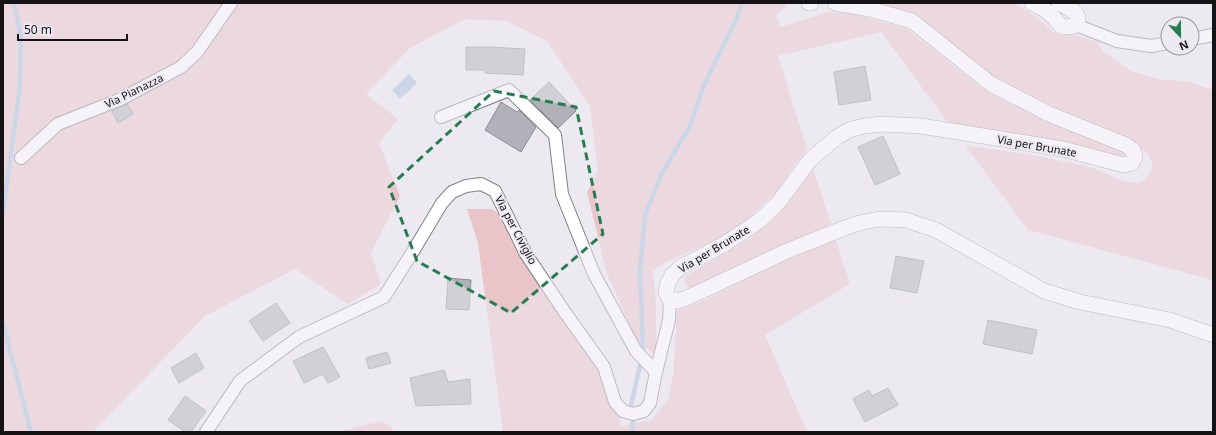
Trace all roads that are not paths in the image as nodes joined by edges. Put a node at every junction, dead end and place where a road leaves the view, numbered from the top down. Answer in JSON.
{"nodes":[{"id":1,"x":231,"y":3,"type":"edge"},
{"id":2,"x":835,"y":3,"type":"edge"},
{"id":3,"x":1032,"y":3,"type":"edge"},
{"id":4,"x":1059,"y":3,"type":"edge"},
{"id":5,"x":1076,"y":25,"type":"junction"},
{"id":6,"x":1213,"y":35,"type":"edge"},
{"id":7,"x":1200,"y":37,"type":"edge"},
{"id":8,"x":1160,"y":44,"type":"edge"},
{"id":9,"x":441,"y":117,"type":"dead end"},
{"id":10,"x":21,"y":158,"type":"dead end"},
{"id":11,"x":670,"y":300,"type":"junction"},
{"id":12,"x":1213,"y":335,"type":"edge"},
{"id":13,"x":656,"y":372,"type":"junction"},
{"id":14,"x":206,"y":432,"type":"edge"}],
"edges":[{"from":1,"to":10,"type":"street","name":"Via Pianazza"},
{"from":2,"to":11,"type":"street","name":"Via per Brunate"},
{"from":3,"to":5,"type":"street"},
{"from":4,"to":5,"type":"street"},
{"from":5,"to":8,"type":"street"},
{"from":6,"to":7,"type":"street"},
{"from":9,"to":13,"type":"street"},
{"from":11,"to":12,"type":"street"},
{"from":11,"to":13,"type":"street","name":"Via per Civiglio"},
{"from":13,"to":14,"type":"street","name":"Via per Civiglio"}]}
